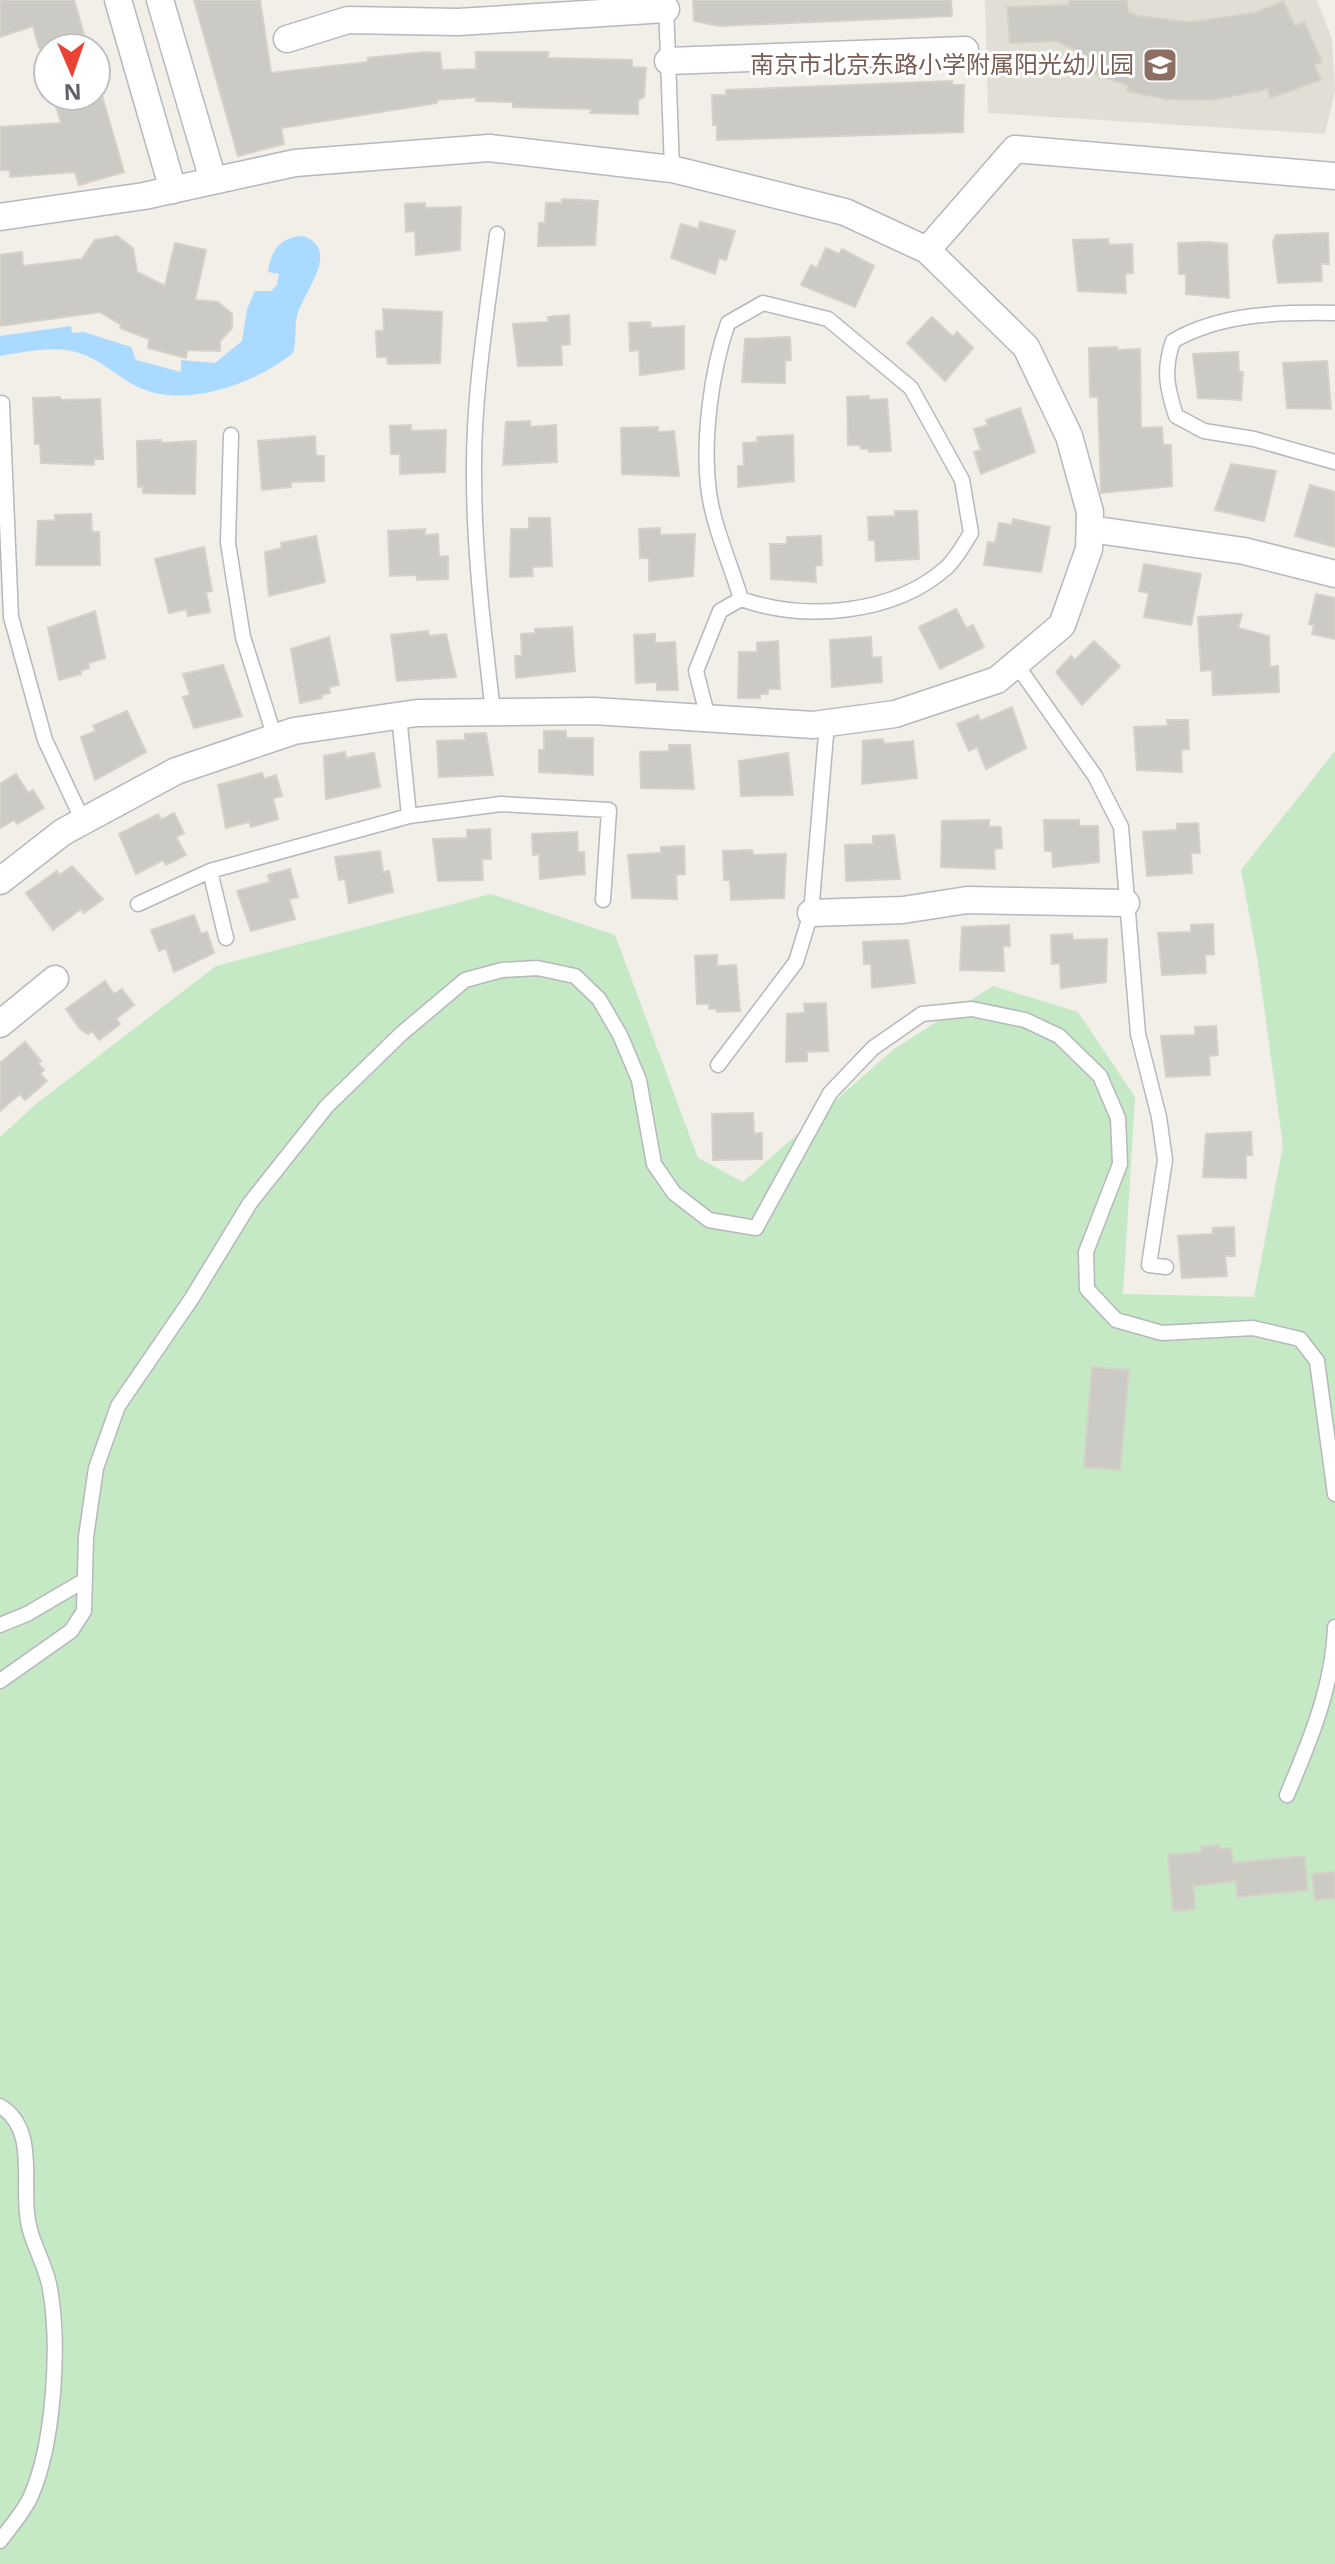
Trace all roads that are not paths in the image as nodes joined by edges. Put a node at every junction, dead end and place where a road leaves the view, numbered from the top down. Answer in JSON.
{"nodes":[{"id":1,"x":118,"y":0,"type":"edge"},
{"id":2,"x":160,"y":0,"type":"edge"},
{"id":3,"x":666,"y":5,"type":"edge"},
{"id":4,"x":456,"y":11,"type":"edge"},
{"id":5,"x":287,"y":39,"type":"dead end"},
{"id":6,"x":965,"y":50,"type":"dead end"},
{"id":7,"x":668,"y":61,"type":"junction"},
{"id":8,"x":672,"y":169,"type":"junction"},
{"id":9,"x":1335,"y":176,"type":"edge"},
{"id":10,"x":213,"y":180,"type":"junction"},
{"id":11,"x":173,"y":190,"type":"junction"},
{"id":12,"x":0,"y":217,"type":"edge"},
{"id":13,"x":497,"y":234,"type":"dead end"},
{"id":14,"x":927,"y":250,"type":"junction"},
{"id":15,"x":1335,"y":313,"type":"edge"},
{"id":16,"x":2,"y":403,"type":"edge"},
{"id":17,"x":231,"y":435,"type":"dead end"},
{"id":18,"x":1335,"y":462,"type":"edge"},
{"id":19,"x":1090,"y":529,"type":"junction"},
{"id":20,"x":1335,"y":574,"type":"edge"},
{"id":21,"x":741,"y":599,"type":"junction"},
{"id":22,"x":1016,"y":664,"type":"junction"},
{"id":23,"x":493,"y":712,"type":"junction"},
{"id":24,"x":399,"y":715,"type":"junction"},
{"id":25,"x":708,"y":718,"type":"junction"},
{"id":26,"x":827,"y":723,"type":"junction"},
{"id":27,"x":275,"y":738,"type":"junction"},
{"id":28,"x":409,"y":816,"type":"junction"},
{"id":29,"x":83,"y":821,"type":"junction"},
{"id":30,"x":210,"y":871,"type":"junction"},
{"id":31,"x":0,"y":881,"type":"edge"},
{"id":32,"x":603,"y":900,"type":"dead end"},
{"id":33,"x":1126,"y":903,"type":"junction"},
{"id":34,"x":138,"y":904,"type":"dead end"},
{"id":35,"x":811,"y":913,"type":"junction"},
{"id":36,"x":226,"y":938,"type":"dead end"},
{"id":37,"x":55,"y":979,"type":"dead end"},
{"id":38,"x":0,"y":1024,"type":"edge"},
{"id":39,"x":718,"y":1065,"type":"dead end"},
{"id":40,"x":1166,"y":1267,"type":"dead end"},
{"id":41,"x":1335,"y":1494,"type":"edge"},
{"id":42,"x":85,"y":1580,"type":"junction"},
{"id":43,"x":0,"y":1625,"type":"edge"},
{"id":44,"x":1335,"y":1627,"type":"edge"},
{"id":45,"x":0,"y":1681,"type":"edge"},
{"id":46,"x":1287,"y":1795,"type":"dead end"},
{"id":47,"x":0,"y":2106,"type":"edge"},
{"id":48,"x":0,"y":2541,"type":"edge"}],
"edges":[{"from":1,"to":11,"type":"street"},
{"from":2,"to":10,"type":"street"},
{"from":3,"to":4,"type":"street"},
{"from":3,"to":7,"type":"lane"},
{"from":4,"to":5,"type":"street"},
{"from":6,"to":7,"type":"street"},
{"from":7,"to":8,"type":"lane"},
{"from":8,"to":10,"type":"street"},
{"from":8,"to":14,"type":"street"},
{"from":9,"to":14,"type":"street"},
{"from":10,"to":11,"type":"street"},
{"from":11,"to":12,"type":"street"},
{"from":13,"to":23,"type":"lane"},
{"from":14,"to":19,"type":"street"},
{"from":15,"to":18,"type":"lane"},
{"from":16,"to":29,"type":"lane"},
{"from":17,"to":27,"type":"lane"},
{"from":19,"to":20,"type":"street"},
{"from":19,"to":22,"type":"street"},
{"from":21,"to":21,"type":"lane"},
{"from":21,"to":25,"type":"lane"},
{"from":22,"to":26,"type":"street"},
{"from":22,"to":33,"type":"lane"},
{"from":23,"to":24,"type":"street"},
{"from":23,"to":25,"type":"street"},
{"from":24,"to":27,"type":"street"},
{"from":24,"to":28,"type":"lane"},
{"from":25,"to":26,"type":"street"},
{"from":26,"to":35,"type":"lane"},
{"from":27,"to":29,"type":"street"},
{"from":28,"to":30,"type":"lane"},
{"from":28,"to":32,"type":"lane"},
{"from":29,"to":31,"type":"street"},
{"from":30,"to":34,"type":"lane"},
{"from":30,"to":36,"type":"lane"},
{"from":33,"to":35,"type":"street"},
{"from":33,"to":40,"type":"lane"},
{"from":35,"to":39,"type":"lane"},
{"from":37,"to":38,"type":"street"},
{"from":41,"to":42,"type":"lane"},
{"from":42,"to":43,"type":"lane"},
{"from":42,"to":45,"type":"lane"},
{"from":44,"to":46,"type":"lane"},
{"from":47,"to":48,"type":"lane"}]}
